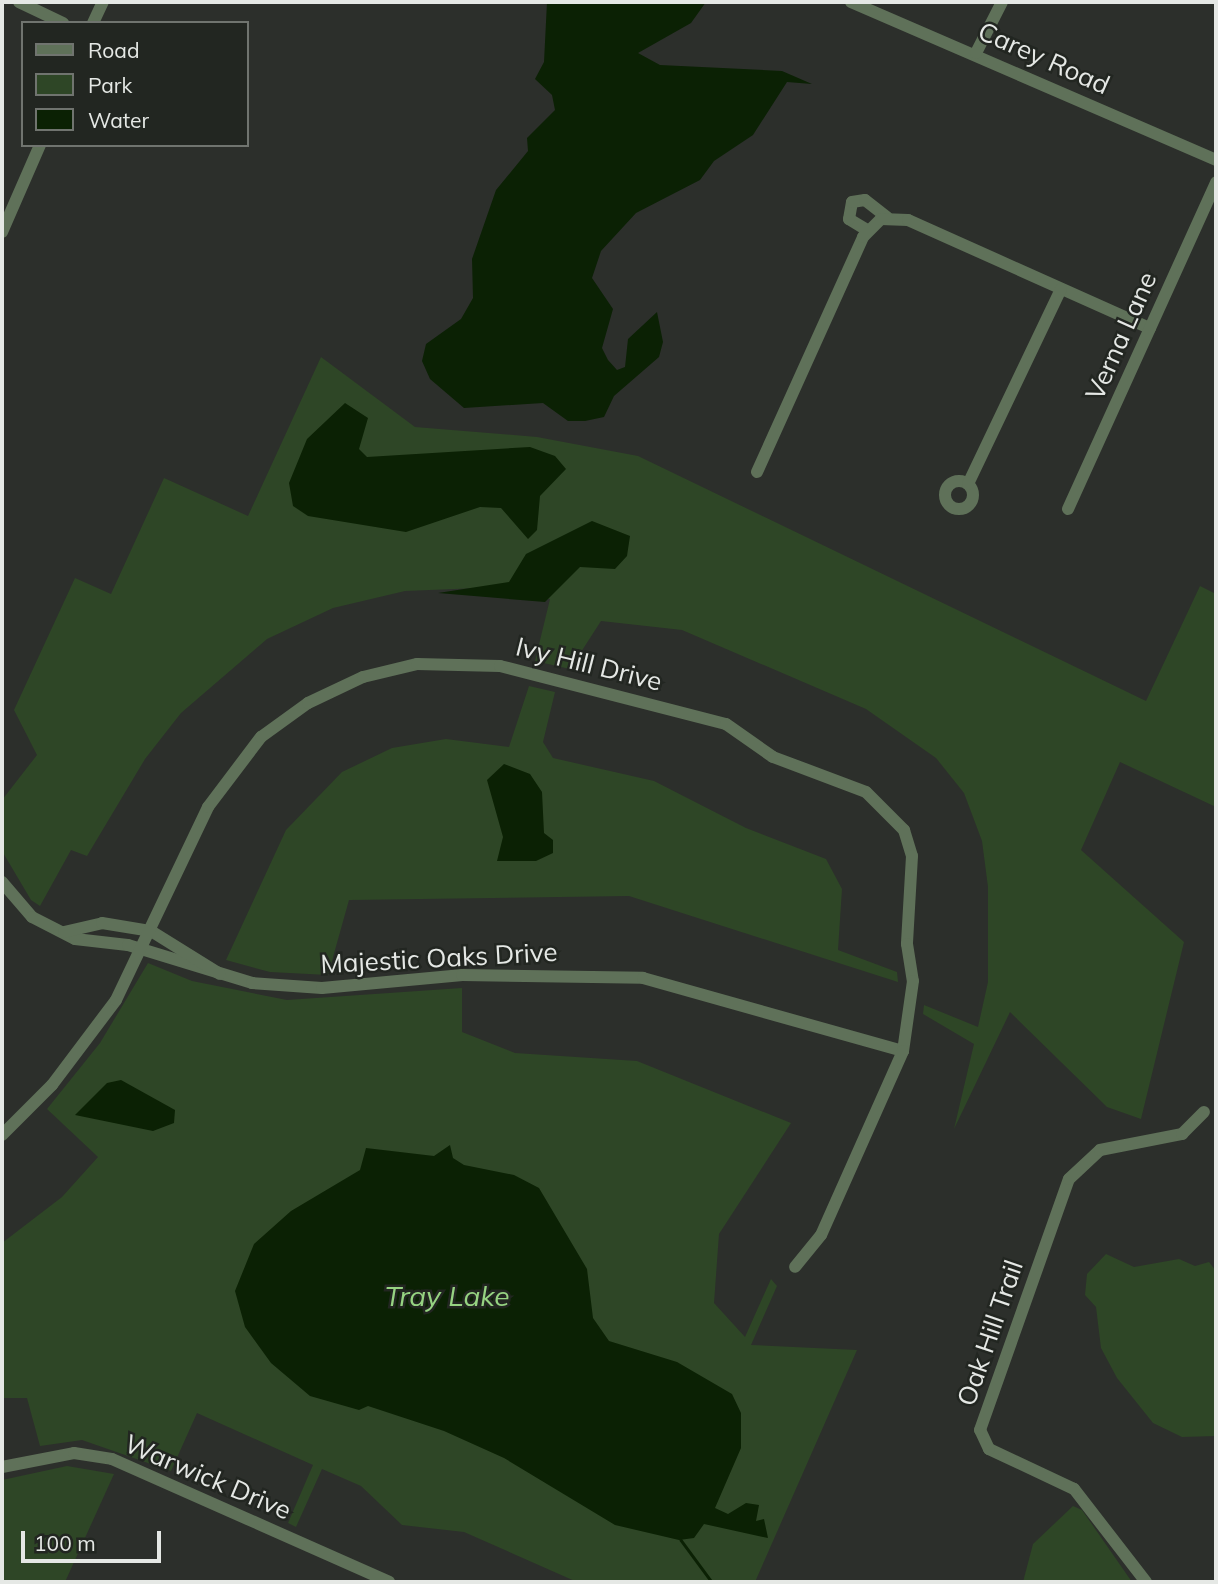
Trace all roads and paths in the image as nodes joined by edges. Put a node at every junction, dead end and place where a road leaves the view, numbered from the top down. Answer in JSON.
{"nodes":[{"id":1,"x":19,"y":2,"type":"edge"},
{"id":2,"x":103,"y":2,"type":"edge"},
{"id":3,"x":851,"y":2,"type":"edge"},
{"id":4,"x":1002,"y":2,"type":"edge"},
{"id":5,"x":59,"y":21,"type":"edge"},
{"id":6,"x":94,"y":21,"type":"edge"},
{"id":7,"x":976,"y":53,"type":"junction"},
{"id":8,"x":39,"y":147,"type":"edge"},
{"id":9,"x":1216,"y":160,"type":"edge"},
{"id":10,"x":1216,"y":182,"type":"edge"},
{"id":11,"x":887,"y":217,"type":"junction"},
{"id":12,"x":867,"y":230,"type":"junction"},
{"id":13,"x":2,"y":232,"type":"edge"},
{"id":14,"x":1061,"y":289,"type":"junction"},
{"id":15,"x":1150,"y":328,"type":"junction"},
{"id":16,"x":757,"y":472,"type":"dead end"},
{"id":17,"x":968,"y":484,"type":"dead end"},
{"id":18,"x":1068,"y":509,"type":"dead end"},
{"id":19,"x":2,"y":882,"type":"edge"},
{"id":20,"x":151,"y":931,"type":"junction"},
{"id":21,"x":64,"y":932,"type":"junction"},
{"id":22,"x":141,"y":949,"type":"junction"},
{"id":23,"x":221,"y":975,"type":"junction"},
{"id":24,"x":903,"y":1051,"type":"junction"},
{"id":25,"x":1204,"y":1112,"type":"dead end"},
{"id":26,"x":2,"y":1135,"type":"edge"},
{"id":27,"x":795,"y":1267,"type":"dead end"},
{"id":28,"x":2,"y":1467,"type":"edge"},
{"id":29,"x":389,"y":1582,"type":"edge"},
{"id":30,"x":1146,"y":1582,"type":"edge"}],
"edges":[{"from":1,"to":5,"type":"street"},
{"from":2,"to":6,"type":"street"},
{"from":3,"to":7,"type":"street","name":"Carey Road"},
{"from":4,"to":7,"type":"street"},
{"from":7,"to":9,"type":"street","name":"Carey Road"},
{"from":8,"to":13,"type":"street"},
{"from":10,"to":15,"type":"street","name":"Verna Lane"},
{"from":11,"to":12,"type":"street"},
{"from":11,"to":12,"type":"street"},
{"from":11,"to":14,"type":"street"},
{"from":12,"to":16,"type":"street"},
{"from":14,"to":15,"type":"street"},
{"from":14,"to":17,"type":"street"},
{"from":15,"to":18,"type":"street","name":"Verna Lane"},
{"from":19,"to":21,"type":"street","name":"Majestic Oaks Drive"},
{"from":20,"to":21,"type":"street","name":"Majestic Oaks Drive"},
{"from":20,"to":22,"type":"street","name":"Ivy Hill Drive"},
{"from":20,"to":23,"type":"street","name":"Majestic Oaks Drive"},
{"from":20,"to":24,"type":"street","name":"Ivy Hill Drive"},
{"from":21,"to":22,"type":"street","name":"Majestic Oaks Drive"},
{"from":22,"to":23,"type":"street","name":"Majestic Oaks Drive"},
{"from":22,"to":26,"type":"street","name":"Ivy Hill Drive"},
{"from":23,"to":24,"type":"street","name":"Majestic Oaks Drive"},
{"from":24,"to":27,"type":"street","name":"Ivy Hill Drive"},
{"from":25,"to":30,"type":"street","name":"Oak Hill Trail"},
{"from":28,"to":29,"type":"street","name":"Warwick Drive"}]}
